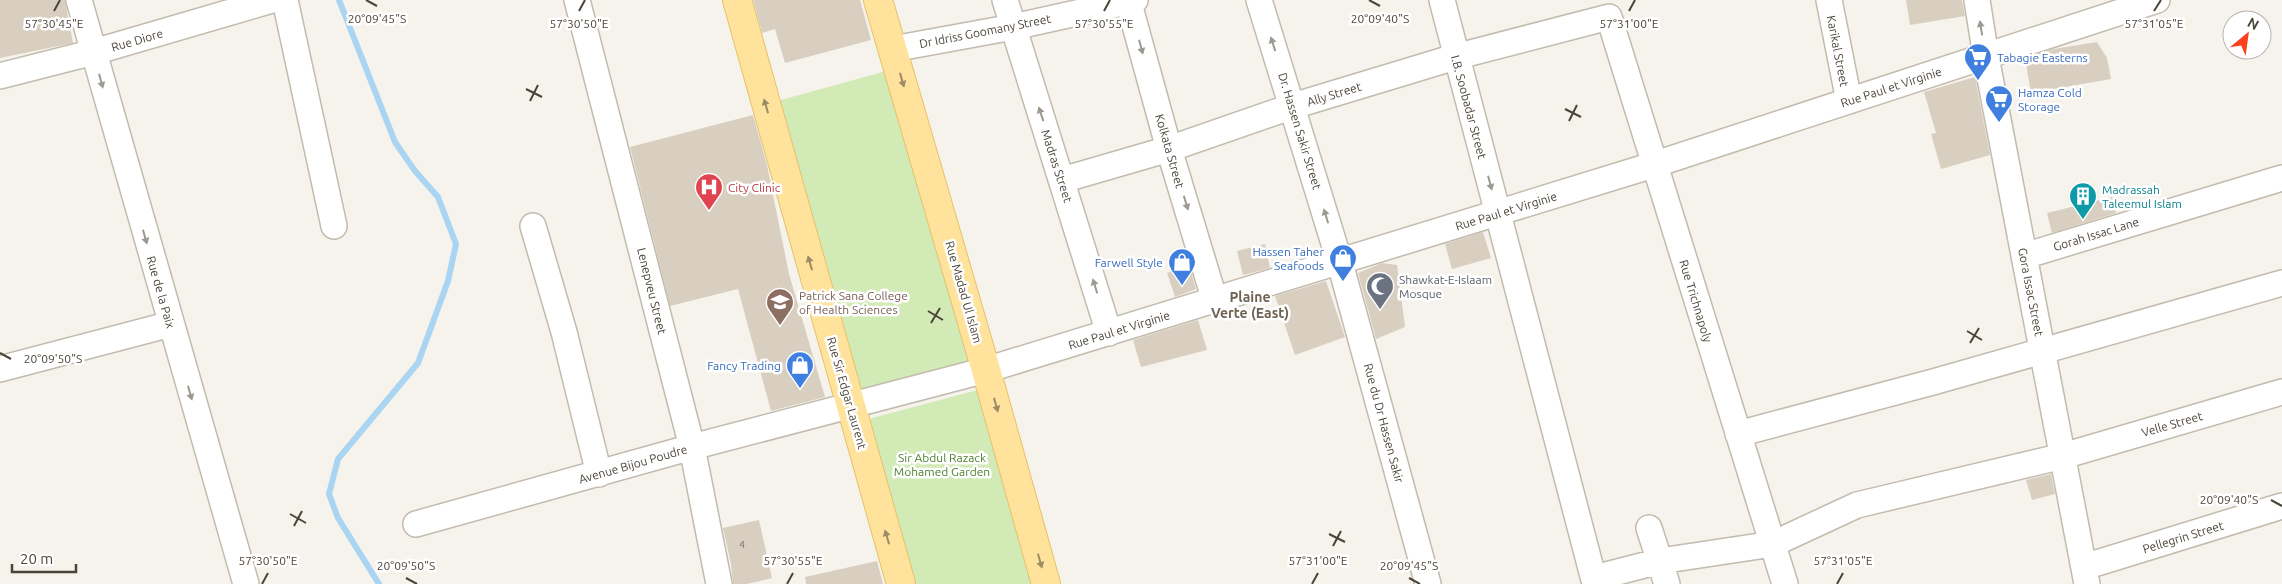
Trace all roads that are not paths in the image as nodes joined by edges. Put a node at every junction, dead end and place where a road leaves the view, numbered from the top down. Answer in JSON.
{"nodes":[{"id":1,"x":79,"y":0,"type":"edge"},
{"id":2,"x":272,"y":0,"type":"edge"},
{"id":3,"x":285,"y":0,"type":"edge"},
{"id":4,"x":577,"y":0,"type":"edge"},
{"id":5,"x":737,"y":0,"type":"edge"},
{"id":6,"x":878,"y":0,"type":"edge"},
{"id":7,"x":1005,"y":0,"type":"edge"},
{"id":8,"x":1131,"y":0,"type":"edge"},
{"id":9,"x":1259,"y":0,"type":"edge"},
{"id":10,"x":1442,"y":0,"type":"edge"},
{"id":11,"x":1829,"y":0,"type":"edge"},
{"id":12,"x":1977,"y":0,"type":"edge"},
{"id":13,"x":2157,"y":0,"type":"edge"},
{"id":14,"x":1609,"y":18,"type":"joint"},
{"id":15,"x":1013,"y":27,"type":"junction"},
{"id":16,"x":893,"y":49,"type":"junction"},
{"id":17,"x":94,"y":52,"type":"junction"},
{"id":18,"x":1455,"y":57,"type":"junction"},
{"id":19,"x":1986,"y":57,"type":"junction"},
{"id":20,"x":0,"y":76,"type":"edge"},
{"id":21,"x":1848,"y":102,"type":"junction"},
{"id":22,"x":1293,"y":106,"type":"junction"},
{"id":23,"x":1169,"y":149,"type":"junction"},
{"id":24,"x":1653,"y":165,"type":"junction"},
{"id":25,"x":2282,"y":178,"type":"edge"},
{"id":26,"x":1062,"y":180,"type":"junction"},
{"id":27,"x":1499,"y":214,"type":"junction"},
{"id":28,"x":334,"y":226,"type":"dead end"},
{"id":29,"x":533,"y":226,"type":"dead end"},
{"id":30,"x":2024,"y":256,"type":"junction"},
{"id":31,"x":1340,"y":262,"type":"junction"},
{"id":32,"x":2282,"y":283,"type":"edge"},
{"id":33,"x":1215,"y":300,"type":"junction"},
{"id":34,"x":170,"y":324,"type":"junction"},
{"id":35,"x":1109,"y":333,"type":"junction"},
{"id":36,"x":2042,"y":350,"type":"junction"},
{"id":37,"x":0,"y":368,"type":"edge"},
{"id":38,"x":986,"y":370,"type":"junction"},
{"id":39,"x":2282,"y":392,"type":"edge"},
{"id":40,"x":850,"y":405,"type":"junction"},
{"id":41,"x":1738,"y":434,"type":"junction"},
{"id":42,"x":692,"y":447,"type":"junction"},
{"id":43,"x":2063,"y":456,"type":"junction"},
{"id":44,"x":599,"y":474,"type":"junction"},
{"id":45,"x":2282,"y":506,"type":"edge"},
{"id":46,"x":416,"y":524,"type":"dead end"},
{"id":47,"x":1649,"y":528,"type":"dead end"},
{"id":48,"x":1773,"y":544,"type":"junction"},
{"id":49,"x":1663,"y":572,"type":"edge"},
{"id":50,"x":2086,"y":576,"type":"edge"},
{"id":51,"x":1595,"y":581,"type":"edge"},
{"id":52,"x":246,"y":584,"type":"edge"},
{"id":53,"x":719,"y":584,"type":"edge"},
{"id":54,"x":901,"y":584,"type":"edge"},
{"id":55,"x":1046,"y":584,"type":"edge"},
{"id":56,"x":1428,"y":584,"type":"edge"},
{"id":57,"x":1785,"y":584,"type":"edge"}],
"edges":[{"from":1,"to":17,"type":"street","name":"Rue de la Paix"},
{"from":2,"to":17,"type":"street","name":"Rue Diore"},
{"from":3,"to":28,"type":"street"},
{"from":4,"to":42,"type":"street","name":"Lenepveu Street"},
{"from":40,"to":5,"type":"main road","name":"Rue Sir Edgar Laurent","one_way":true},
{"from":6,"to":16,"type":"main road","name":"Rue Madad Ul Islam"},
{"from":7,"to":15,"type":"street","name":"Madras Street"},
{"from":8,"to":15,"type":"street","name":"Dr Idriss Goomany Street"},
{"from":8,"to":23,"type":"street","name":"Kolkata Street","one_way":true},
{"from":22,"to":9,"type":"street","name":"Dr. Hassen Sakir Street","one_way":true},
{"from":10,"to":18,"type":"street","name":"I.B. Soobadar Street"},
{"from":11,"to":21,"type":"street","name":"Karikal Street"},
{"from":19,"to":12,"type":"street","name":"Gora Issac Street","one_way":true},
{"from":13,"to":19,"type":"street","name":"Rue Paul et Virginie"},
{"from":14,"to":18,"type":"street","name":"Ally Street"},
{"from":14,"to":24,"type":"street","name":"Rue Trichnapoly"},
{"from":15,"to":16,"type":"street","name":"Dr Idriss Goomany Street"},
{"from":26,"to":15,"type":"street","name":"Madras Street","one_way":true},
{"from":16,"to":38,"type":"main road","name":"Rue Madad Ul Islam","one_way":true},
{"from":17,"to":20,"type":"street","name":"Rue Diore"},
{"from":17,"to":34,"type":"street","name":"Rue de la Paix","one_way":true},
{"from":18,"to":22,"type":"street","name":"Ally Street"},
{"from":18,"to":27,"type":"street","name":"I.B. Soobadar Street","one_way":true},
{"from":19,"to":21,"type":"street","name":"Rue Paul et Virginie"},
{"from":19,"to":30,"type":"street","name":"Gora Issac Street"},
{"from":21,"to":24,"type":"street","name":"Rue Paul et Virginie"},
{"from":22,"to":23,"type":"street","name":"Ally Street"},
{"from":31,"to":22,"type":"street","name":"Dr. Hassen Sakir Street","one_way":true},
{"from":23,"to":26,"type":"street","name":"Ally Street"},
{"from":23,"to":33,"type":"street","name":"Kolkata Street","one_way":true},
{"from":24,"to":27,"type":"street","name":"Rue Paul et Virginie"},
{"from":24,"to":41,"type":"street","name":"Rue Trichnapoly"},
{"from":25,"to":30,"type":"street","name":"Gorah Issac Lane"},
{"from":35,"to":26,"type":"street","name":"Madras Street","one_way":true},
{"from":27,"to":31,"type":"street","name":"Rue Paul et Virginie"},
{"from":27,"to":51,"type":"street","name":"I.B. Soobadar Street"},
{"from":29,"to":44,"type":"street"},
{"from":30,"to":36,"type":"street","name":"Gora Issac Street"},
{"from":31,"to":33,"type":"street","name":"Rue Paul et Virginie"},
{"from":31,"to":56,"type":"street","name":"Rue du Dr Hassen Sakir"},
{"from":32,"to":36,"type":"street"},
{"from":33,"to":35,"type":"street","name":"Rue Paul et Virginie"},
{"from":34,"to":37,"type":"street"},
{"from":34,"to":52,"type":"street","name":"Rue de la Paix","one_way":true},
{"from":35,"to":38,"type":"street","name":"Rue Paul et Virginie"},
{"from":36,"to":41,"type":"street"},
{"from":36,"to":43,"type":"street","name":"Gora Issac Street"},
{"from":38,"to":40,"type":"street","name":"Rue Paul et Virginie"},
{"from":38,"to":55,"type":"main road","name":"Rue Madad Ul Islam","one_way":true},
{"from":39,"to":43,"type":"street","name":"Velle Street"},
{"from":40,"to":42,"type":"street","name":"Avenue Bijou Poudre"},
{"from":54,"to":40,"type":"main road","name":"Rue Sir Edgar Laurent","one_way":true},
{"from":41,"to":48,"type":"street","name":"Rue Trichnapoly"},
{"from":42,"to":44,"type":"street","name":"Avenue Bijou Poudre"},
{"from":42,"to":53,"type":"street","name":"Lenepveu Street"},
{"from":43,"to":48,"type":"street","name":"Velle Street"},
{"from":43,"to":50,"type":"street","name":"Gora Issac Street"},
{"from":44,"to":46,"type":"street","name":"Avenue Bijou Poudre"},
{"from":45,"to":50,"type":"street","name":"Pellegrin Street"},
{"from":47,"to":49,"type":"street"},
{"from":48,"to":49,"type":"street","name":"Velle Street"},
{"from":48,"to":57,"type":"street","name":"Rue Trichnapoly"},
{"from":49,"to":51,"type":"street","name":"Velle Street"}]}
